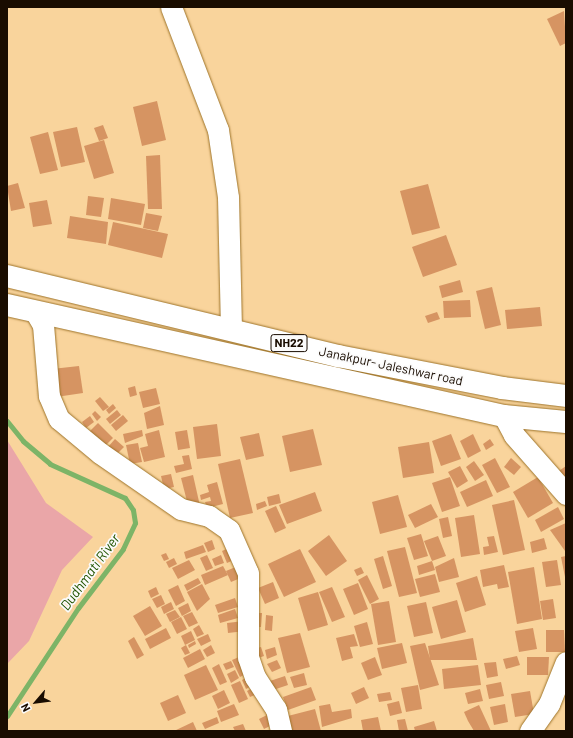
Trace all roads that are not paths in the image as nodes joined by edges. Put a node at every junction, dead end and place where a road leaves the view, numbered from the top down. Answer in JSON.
{"nodes":[{"id":1,"x":171,"y":7,"type":"edge"},
{"id":2,"x":11,"y":277,"type":"edge"},
{"id":3,"x":9,"y":305,"type":"edge"},
{"id":4,"x":36,"y":313,"type":"junction"},
{"id":5,"x":231,"y":328,"type":"junction"},
{"id":6,"x":566,"y":396,"type":"edge"},
{"id":7,"x":504,"y":416,"type":"junction"},
{"id":8,"x":566,"y":422,"type":"edge"},
{"id":9,"x":566,"y":494,"type":"edge"},
{"id":10,"x":566,"y":662,"type":"edge"},
{"id":11,"x":281,"y":731,"type":"edge"},
{"id":12,"x":530,"y":731,"type":"edge"}],
"edges":[{"from":1,"to":5,"type":"street"},
{"from":2,"to":5,"type":"highway","name":"Janakpur- Jaleshwar road","number":"NH22"},
{"from":3,"to":4,"type":"highway","name":"Janakpur- Jaleshwar road","number":"NH22"},
{"from":4,"to":7,"type":"highway","name":"Janakpur- Jaleshwar road","number":"NH22"},
{"from":4,"to":11,"type":"street"},
{"from":5,"to":6,"type":"highway","name":"Janakpur- Jaleshwar road","number":"NH22"},
{"from":7,"to":8,"type":"highway","name":"Janakpur- Jaleshwar road","number":"NH22"},
{"from":7,"to":9,"type":"street"},
{"from":10,"to":12,"type":"street"}]}
